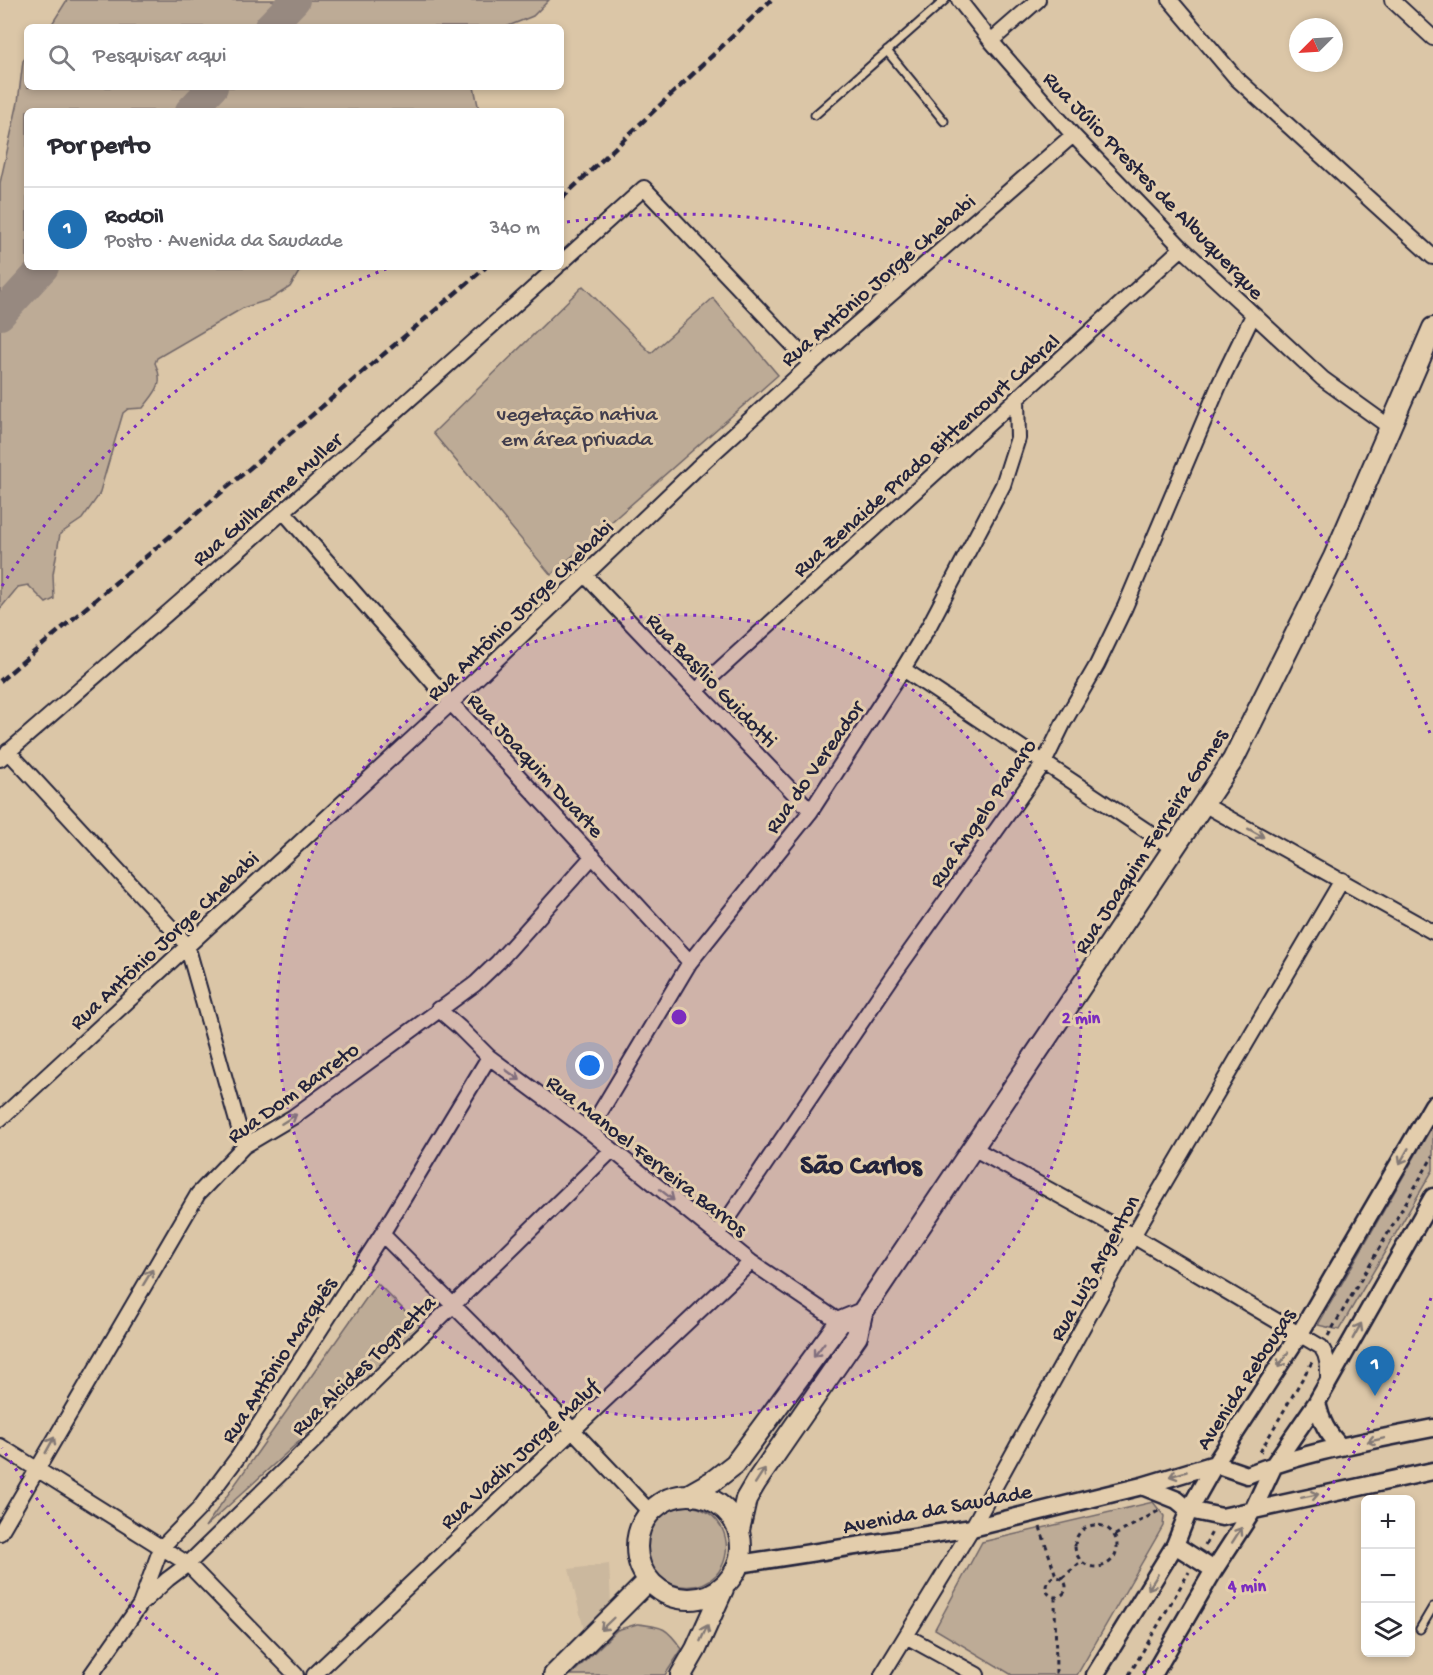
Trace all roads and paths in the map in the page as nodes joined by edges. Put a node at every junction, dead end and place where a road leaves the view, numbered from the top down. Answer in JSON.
{"nodes":[{"id":1,"x":945,"y":0,"type":"edge"},
{"id":2,"x":959,"y":0,"type":"edge"},
{"id":3,"x":1038,"y":0,"type":"edge"},
{"id":4,"x":1170,"y":0,"type":"edge"},
{"id":5,"x":1392,"y":0,"type":"edge"},
{"id":6,"x":1433,"y":38,"type":"edge"},
{"id":7,"x":991,"y":41,"type":"junction"},
{"id":8,"x":887,"y":51,"type":"junction"},
{"id":9,"x":814,"y":115,"type":"dead end"},
{"id":10,"x":944,"y":121,"type":"dead end"},
{"id":11,"x":1073,"y":135,"type":"junction"},
{"id":12,"x":1182,"y":248,"type":"junction"},
{"id":13,"x":1433,"y":257,"type":"edge"},
{"id":14,"x":564,"y":260,"type":"edge"},
{"id":15,"x":554,"y":270,"type":"edge"},
{"id":16,"x":1253,"y":315,"type":"junction"},
{"id":17,"x":1433,"y":328,"type":"edge"},
{"id":18,"x":811,"y":364,"type":"junction"},
{"id":19,"x":1017,"y":399,"type":"junction"},
{"id":20,"x":1391,"y":428,"type":"junction"},
{"id":21,"x":284,"y":512,"type":"junction"},
{"id":22,"x":585,"y":575,"type":"junction"},
{"id":23,"x":903,"y":669,"type":"junction"},
{"id":24,"x":696,"y":691,"type":"junction"},
{"id":25,"x":451,"y":703,"type":"junction"},
{"id":26,"x":4,"y":755,"type":"edge"},
{"id":27,"x":1044,"y":763,"type":"junction"},
{"id":28,"x":1204,"y":805,"type":"junction"},
{"id":29,"x":811,"y":811,"type":"junction"},
{"id":30,"x":1174,"y":849,"type":"junction"},
{"id":31,"x":593,"y":856,"type":"junction"},
{"id":32,"x":1342,"y":880,"type":"junction"},
{"id":33,"x":1433,"y":932,"type":"edge"},
{"id":34,"x":187,"y":945,"type":"junction"},
{"id":35,"x":690,"y":962,"type":"junction"},
{"id":36,"x":438,"y":1009,"type":"junction"},
{"id":37,"x":489,"y":1057,"type":"junction"},
{"id":38,"x":1433,"y":1105,"type":"edge"},
{"id":39,"x":0,"y":1119,"type":"edge"},
{"id":40,"x":589,"y":1131,"type":"junction"},
{"id":41,"x":244,"y":1146,"type":"junction"},
{"id":42,"x":973,"y":1148,"type":"junction"},
{"id":43,"x":612,"y":1150,"type":"junction"},
{"id":44,"x":1433,"y":1156,"type":"edge"},
{"id":45,"x":1433,"y":1197,"type":"edge"},
{"id":46,"x":382,"y":1234,"type":"junction"},
{"id":47,"x":717,"y":1235,"type":"junction"},
{"id":48,"x":1133,"y":1236,"type":"junction"},
{"id":49,"x":751,"y":1262,"type":"junction"},
{"id":50,"x":453,"y":1305,"type":"junction"},
{"id":51,"x":862,"y":1313,"type":"junction"},
{"id":52,"x":840,"y":1322,"type":"junction"},
{"id":53,"x":1299,"y":1335,"type":"junction"},
{"id":54,"x":1321,"y":1347,"type":"junction"},
{"id":55,"x":1328,"y":1383,"type":"junction"},
{"id":56,"x":1317,"y":1402,"type":"junction"},
{"id":57,"x":1433,"y":1428,"type":"edge"},
{"id":58,"x":573,"y":1431,"type":"junction"},
{"id":59,"x":0,"y":1446,"type":"edge"},
{"id":60,"x":1341,"y":1447,"type":"junction"},
{"id":61,"x":1275,"y":1463,"type":"junction"},
{"id":62,"x":1215,"y":1464,"type":"junction"},
{"id":63,"x":37,"y":1470,"type":"junction"},
{"id":64,"x":1433,"y":1471,"type":"edge"},
{"id":65,"x":1246,"y":1475,"type":"junction"},
{"id":66,"x":1142,"y":1486,"type":"junction"},
{"id":67,"x":690,"y":1494,"type":"junction"},
{"id":68,"x":1183,"y":1505,"type":"junction"},
{"id":69,"x":1254,"y":1510,"type":"junction"},
{"id":70,"x":649,"y":1511,"type":"junction"},
{"id":71,"x":1035,"y":1512,"type":"junction"},
{"id":72,"x":1222,"y":1517,"type":"junction"},
{"id":73,"x":972,"y":1528,"type":"junction"},
{"id":74,"x":739,"y":1530,"type":"junction"},
{"id":75,"x":0,"y":1533,"type":"edge"},
{"id":76,"x":1114,"y":1535,"type":"junction"},
{"id":77,"x":1175,"y":1545,"type":"junction"},
{"id":78,"x":161,"y":1548,"type":"junction"},
{"id":79,"x":1196,"y":1559,"type":"junction"},
{"id":80,"x":1081,"y":1562,"type":"junction"},
{"id":81,"x":188,"y":1564,"type":"junction"},
{"id":82,"x":740,"y":1564,"type":"junction"},
{"id":83,"x":1214,"y":1570,"type":"junction"},
{"id":84,"x":1056,"y":1576,"type":"junction"},
{"id":85,"x":1062,"y":1579,"type":"junction"},
{"id":86,"x":647,"y":1582,"type":"junction"},
{"id":87,"x":723,"y":1589,"type":"junction"},
{"id":88,"x":1054,"y":1597,"type":"junction"},
{"id":89,"x":140,"y":1605,"type":"junction"},
{"id":90,"x":1433,"y":1607,"type":"edge"},
{"id":91,"x":1420,"y":1629,"type":"dead end"},
{"id":92,"x":906,"y":1636,"type":"junction"},
{"id":93,"x":91,"y":1675,"type":"edge"},
{"id":94,"x":296,"y":1675,"type":"edge"},
{"id":95,"x":314,"y":1675,"type":"edge"},
{"id":96,"x":554,"y":1675,"type":"edge"},
{"id":97,"x":681,"y":1675,"type":"edge"},
{"id":98,"x":882,"y":1675,"type":"edge"},
{"id":99,"x":977,"y":1675,"type":"edge"},
{"id":100,"x":1056,"y":1675,"type":"edge"},
{"id":101,"x":1095,"y":1675,"type":"edge"},
{"id":102,"x":1129,"y":1675,"type":"edge"},
{"id":103,"x":1153,"y":1675,"type":"edge"}],
"edges":[{"from":1,"to":8,"type":"lane"},
{"from":2,"to":7,"type":"street","name":"Rua Júlio Prestes de Albuquerque"},
{"from":3,"to":7,"type":"street"},
{"from":4,"to":13,"type":"street"},
{"from":5,"to":6,"type":"street"},
{"from":7,"to":11,"type":"street","name":"Rua Júlio Prestes de Albuquerque"},
{"from":8,"to":9,"type":"lane"},
{"from":8,"to":10,"type":"lane"},
{"from":11,"to":12,"type":"street","name":"Rua Júlio Prestes de Albuquerque"},
{"from":11,"to":18,"type":"street","name":"Rua Antônio Jorge Chebabi"},
{"from":12,"to":16,"type":"street","name":"Rua Júlio Prestes de Albuquerque"},
{"from":12,"to":19,"type":"street","name":"Rua Zenaide Prado Bittencourt Cabral"},
{"from":14,"to":18,"type":"street"},
{"from":15,"to":21,"type":"street","name":"Rua Guilherme Muller"},
{"from":16,"to":20,"type":"street","name":"Rua Júlio Prestes de Albuquerque"},
{"from":16,"to":27,"type":"street","name":"Rua Ângelo Panaro"},
{"from":17,"to":20,"type":"main road","name":"Rua Joaquim Ferreira Gomes"},
{"from":18,"to":22,"type":"street","name":"Rua Antônio Jorge Chebabi"},
{"from":19,"to":23,"type":"street","name":"Rua do Vereador"},
{"from":19,"to":24,"type":"street","name":"Rua Zenaide Prado Bittencourt Cabral"},
{"from":20,"to":28,"type":"main road","name":"Rua Joaquim Ferreira Gomes"},
{"from":21,"to":25,"type":"street","name":"Rua Joaquim Duarte"},
{"from":21,"to":26,"type":"street","name":"Rua Guilherme Muller"},
{"from":22,"to":24,"type":"street","name":"Rua Basílio Guidotti"},
{"from":22,"to":25,"type":"street","name":"Rua Antônio Jorge Chebabi"},
{"from":23,"to":27,"type":"street"},
{"from":23,"to":29,"type":"street","name":"Rua do Vereador"},
{"from":24,"to":29,"type":"street","name":"Rua Basílio Guidotti"},
{"from":25,"to":31,"type":"street","name":"Rua Joaquim Duarte"},
{"from":25,"to":34,"type":"street","name":"Rua Antônio Jorge Chebabi"},
{"from":26,"to":34,"type":"street"},
{"from":27,"to":30,"type":"street"},
{"from":27,"to":47,"type":"street","name":"Rua Ângelo Panaro"},
{"from":28,"to":30,"type":"main road","name":"Rua Joaquim Ferreira Gomes"},
{"from":28,"to":32,"type":"street","one_way":true},
{"from":29,"to":35,"type":"street","name":"Rua do Vereador"},
{"from":30,"to":42,"type":"main road","name":"Rua Joaquim Ferreira Gomes"},
{"from":31,"to":35,"type":"street","name":"Rua Joaquim Duarte"},
{"from":31,"to":36,"type":"street","name":"Rua Dom Barreto"},
{"from":32,"to":33,"type":"street"},
{"from":32,"to":48,"type":"street","name":"Rua Luiz Argenton"},
{"from":34,"to":39,"type":"street","name":"Rua Antônio Jorge Chebabi"},
{"from":34,"to":41,"type":"street"},
{"from":35,"to":40,"type":"street","name":"Rua do Vereador"},
{"from":36,"to":37,"type":"street","name":"Rua Manoel Ferreira Barros"},
{"from":41,"to":36,"type":"street","name":"Rua Dom Barreto","one_way":true},
{"from":37,"to":40,"type":"street","name":"Rua Manoel Ferreira Barros","one_way":true},
{"from":37,"to":46,"type":"street","name":"Rua Antônio Marquês"},
{"from":38,"to":53,"type":"street","name":"Avenida Rebouças","one_way":true},
{"from":40,"to":43,"type":"street","name":"Rua Manoel Ferreira Barros"},
{"from":63,"to":41,"type":"street","name":"Rua Dom Barreto","one_way":true},
{"from":42,"to":48,"type":"street"},
{"from":42,"to":51,"type":"main road","name":"Rua Joaquim Ferreira Gomes"},
{"from":43,"to":47,"type":"street","name":"Rua Manoel Ferreira Barros","one_way":true},
{"from":43,"to":50,"type":"street","name":"Rua Alcides Tognetta"},
{"from":44,"to":54,"type":"path"},
{"from":55,"to":45,"type":"street","one_way":true},
{"from":46,"to":50,"type":"street"},
{"from":46,"to":78,"type":"street","name":"Rua Antônio Marquês"},
{"from":47,"to":49,"type":"street","name":"Rua Manoel Ferreira Barros"},
{"from":48,"to":53,"type":"street"},
{"from":48,"to":73,"type":"street","name":"Rua Luiz Argenton"},
{"from":49,"to":52,"type":"street","name":"Rua Manoel Ferreira Barros"},
{"from":49,"to":58,"type":"street","name":"Rua Vadih Jorge Maluf"},
{"from":50,"to":58,"type":"street"},
{"from":50,"to":81,"type":"street","name":"Rua Alcides Tognetta"},
{"from":51,"to":52,"type":"main road"},
{"from":74,"to":51,"type":"main road","name":"Rua Joaquim Ferreira Gomes","one_way":true},
{"from":52,"to":67,"type":"main road","one_way":true},
{"from":53,"to":54,"type":"street"},
{"from":53,"to":62,"type":"street","name":"Avenida Rebouças","one_way":true},
{"from":54,"to":55,"type":"street"},
{"from":54,"to":65,"type":"path"},
{"from":55,"to":56,"type":"street"},
{"from":56,"to":60,"type":"street"},
{"from":56,"to":61,"type":"street"},
{"from":57,"to":60,"type":"street","one_way":true},
{"from":58,"to":70,"type":"street"},
{"from":58,"to":95,"type":"street","name":"Rua Vadih Jorge Maluf"},
{"from":59,"to":63,"type":"street"},
{"from":60,"to":61,"type":"street"},
{"from":61,"to":65,"type":"street"},
{"from":61,"to":69,"type":"street"},
{"from":62,"to":65,"type":"street"},
{"from":62,"to":66,"type":"street","name":"Avenida da Saudade","one_way":true},
{"from":62,"to":68,"type":"street","name":"Avenida Rebouças"},
{"from":63,"to":75,"type":"street","name":"Rua Dom Barreto"},
{"from":63,"to":78,"type":"street"},
{"from":69,"to":64,"type":"street","one_way":true},
{"from":66,"to":68,"type":"street"},
{"from":66,"to":71,"type":"street","name":"Avenida da Saudade"},
{"from":67,"to":70,"type":"main road"},
{"from":67,"to":74,"type":"main road"},
{"from":68,"to":72,"type":"street"},
{"from":68,"to":76,"type":"path"},
{"from":68,"to":77,"type":"street","name":"Avenida Rebouças"},
{"from":69,"to":72,"type":"street"},
{"from":83,"to":69,"type":"street","one_way":true},
{"from":70,"to":86,"type":"main road"},
{"from":71,"to":73,"type":"street","name":"Avenida da Saudade"},
{"from":71,"to":84,"type":"path"},
{"from":72,"to":79,"type":"path"},
{"from":73,"to":82,"type":"street","name":"Avenida da Saudade"},
{"from":73,"to":92,"type":"street","name":"Rua Luiz Argenton"},
{"from":74,"to":82,"type":"main road"},
{"from":76,"to":80,"type":"path"},
{"from":76,"to":80,"type":"path"},
{"from":77,"to":79,"type":"street"},
{"from":77,"to":101,"type":"street","name":"Avenida Rebouças","one_way":true},
{"from":78,"to":81,"type":"street"},
{"from":78,"to":89,"type":"street","name":"Rua Antônio Marquês"},
{"from":79,"to":83,"type":"street"},
{"from":79,"to":102,"type":"path"},
{"from":80,"to":85,"type":"path"},
{"from":81,"to":89,"type":"street","name":"Rua Alcides Tognetta"},
{"from":81,"to":94,"type":"street"},
{"from":82,"to":87,"type":"main road"},
{"from":83,"to":103,"type":"street"},
{"from":84,"to":85,"type":"path"},
{"from":84,"to":88,"type":"path"},
{"from":85,"to":88,"type":"path"},
{"from":86,"to":87,"type":"main road"},
{"from":86,"to":96,"type":"main road","one_way":true},
{"from":97,"to":87,"type":"main road","one_way":true},
{"from":88,"to":100,"type":"path"},
{"from":89,"to":93,"type":"street","name":"Rua Antônio Marquês"},
{"from":90,"to":91,"type":"lane"},
{"from":92,"to":98,"type":"street","name":"Rua Luiz Argenton"},
{"from":92,"to":99,"type":"street"}]}
